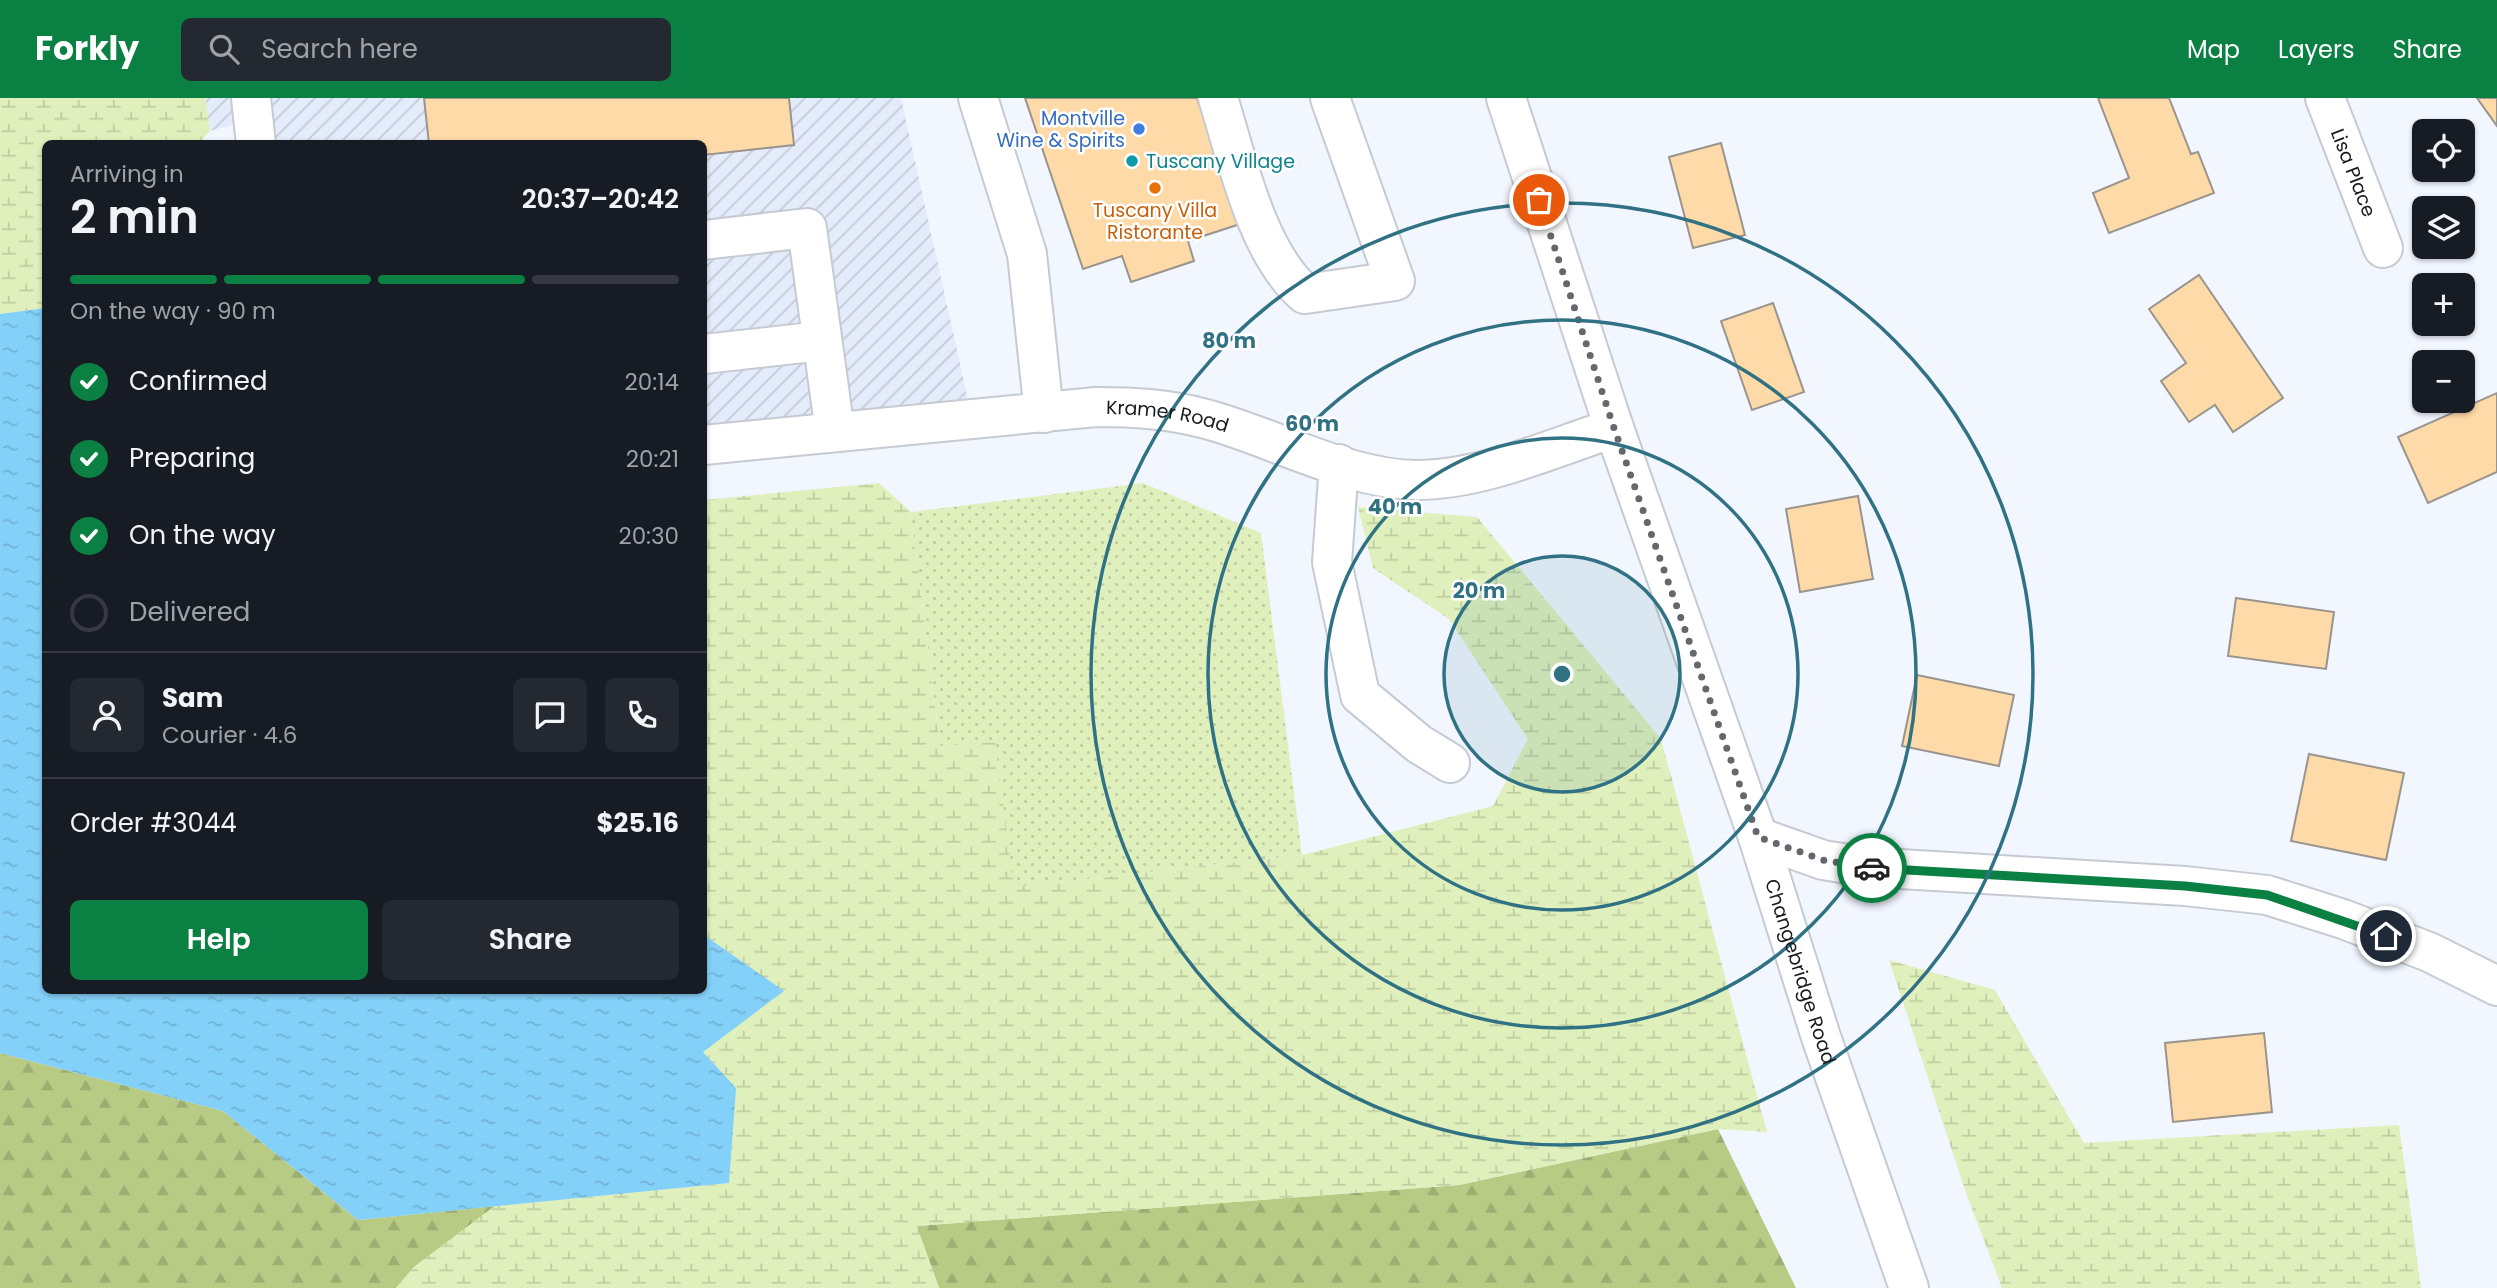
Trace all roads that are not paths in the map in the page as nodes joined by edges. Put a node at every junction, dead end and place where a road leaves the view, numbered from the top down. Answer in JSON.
{"nodes":[{"id":1,"x":251,"y":98,"type":"edge"},
{"id":2,"x":978,"y":98,"type":"edge"},
{"id":3,"x":1217,"y":98,"type":"edge"},
{"id":4,"x":1330,"y":98,"type":"edge"},
{"id":5,"x":1506,"y":98,"type":"edge"},
{"id":6,"x":2325,"y":98,"type":"edge"},
{"id":7,"x":256,"y":140,"type":"edge"},
{"id":8,"x":707,"y":240,"type":"edge"},
{"id":9,"x":2383,"y":248,"type":"dead end"},
{"id":10,"x":821,"y":341,"type":"junction"},
{"id":11,"x":707,"y":354,"type":"edge"},
{"id":12,"x":1044,"y":413,"type":"junction"},
{"id":13,"x":1614,"y":428,"type":"junction"},
{"id":14,"x":835,"y":432,"type":"junction"},
{"id":15,"x":707,"y":445,"type":"edge"},
{"id":16,"x":1339,"y":464,"type":"junction"},
{"id":17,"x":1450,"y":763,"type":"dead end"},
{"id":18,"x":1758,"y":837,"type":"junction"},
{"id":19,"x":2497,"y":986,"type":"edge"},
{"id":20,"x":1909,"y":1288,"type":"edge"}],
"edges":[{"from":1,"to":7,"type":"street"},
{"from":2,"to":12,"type":"street"},
{"from":3,"to":4,"type":"street"},
{"from":5,"to":13,"type":"street","name":"Changebridge Road"},
{"from":6,"to":9,"type":"street","name":"Lisa Place"},
{"from":8,"to":10,"type":"street"},
{"from":10,"to":11,"type":"street"},
{"from":10,"to":14,"type":"street"},
{"from":12,"to":14,"type":"street","name":"Kramer Road"},
{"from":12,"to":16,"type":"street","name":"Kramer Road"},
{"from":13,"to":16,"type":"street","name":"Kramer Road"},
{"from":13,"to":18,"type":"street","name":"Changebridge Road"},
{"from":14,"to":15,"type":"street","name":"Kramer Road"},
{"from":16,"to":17,"type":"street"},
{"from":18,"to":19,"type":"street"},
{"from":18,"to":20,"type":"street","name":"Changebridge Road"}]}
